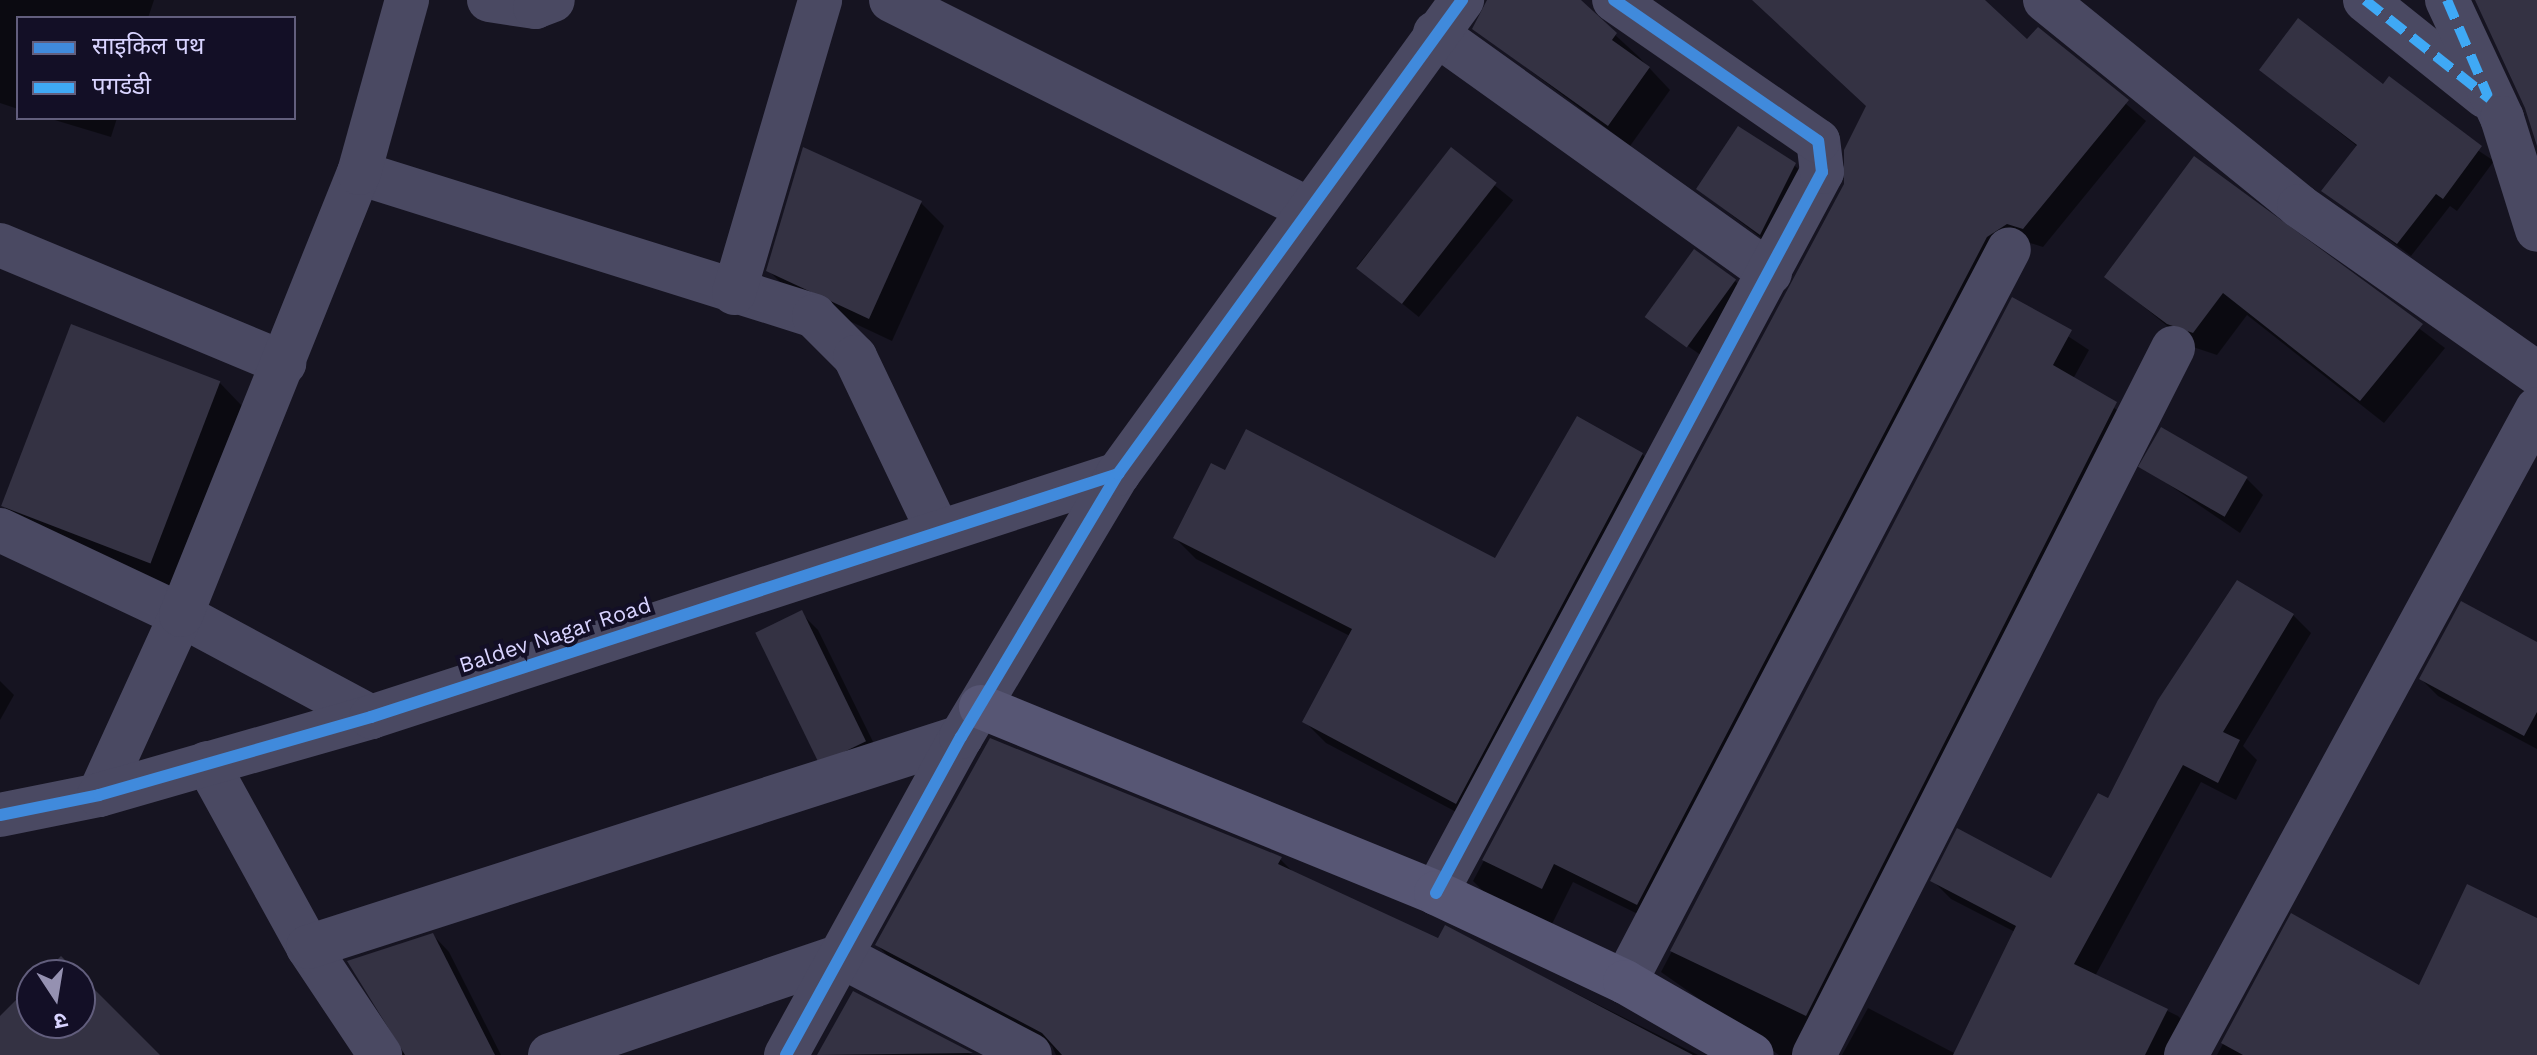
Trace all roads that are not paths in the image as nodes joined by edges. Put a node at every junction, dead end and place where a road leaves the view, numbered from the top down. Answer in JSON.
{"nodes":[{"id":1,"x":407,"y":0,"type":"edge"},
{"id":2,"x":489,"y":0,"type":"edge"},
{"id":3,"x":553,"y":0,"type":"edge"},
{"id":4,"x":820,"y":0,"type":"edge"},
{"id":5,"x":891,"y":0,"type":"edge"},
{"id":6,"x":1614,"y":0,"type":"edge"},
{"id":7,"x":2045,"y":0,"type":"edge"},
{"id":8,"x":2365,"y":0,"type":"edge"},
{"id":9,"x":2447,"y":0,"type":"edge"},
{"id":10,"x":1448,"y":17,"type":"edge"},
{"id":11,"x":2490,"y":99,"type":"junction"},
{"id":12,"x":359,"y":173,"type":"junction"},
{"id":13,"x":1308,"y":209,"type":"junction"},
{"id":14,"x":2537,"y":230,"type":"edge"},
{"id":15,"x":0,"y":245,"type":"edge"},
{"id":16,"x":2009,"y":249,"type":"dead end"},
{"id":17,"x":1770,"y":273,"type":"junction"},
{"id":18,"x":734,"y":293,"type":"junction"},
{"id":19,"x":2173,"y":348,"type":"dead end"},
{"id":20,"x":284,"y":363,"type":"junction"},
{"id":21,"x":2537,"y":373,"type":"edge"},
{"id":22,"x":2537,"y":409,"type":"edge"},
{"id":23,"x":1118,"y":474,"type":"junction"},
{"id":24,"x":937,"y":529,"type":"junction"},
{"id":25,"x":0,"y":530,"type":"edge"},
{"id":26,"x":181,"y":615,"type":"junction"},
{"id":27,"x":371,"y":717,"type":"junction"},
{"id":28,"x":971,"y":722,"type":"junction"},
{"id":29,"x":207,"y":763,"type":"junction"},
{"id":30,"x":99,"y":795,"type":"junction"},
{"id":31,"x":2,"y":812,"type":"edge"},
{"id":32,"x":1436,"y":893,"type":"junction"},
{"id":33,"x":308,"y":947,"type":"junction"},
{"id":34,"x":841,"y":956,"type":"junction"},
{"id":35,"x":1625,"y":982,"type":"junction"},
{"id":36,"x":1745,"y":1053,"type":"edge"},
{"id":37,"x":380,"y":1055,"type":"edge"},
{"id":38,"x":550,"y":1055,"type":"edge"},
{"id":39,"x":786,"y":1055,"type":"edge"},
{"id":40,"x":1030,"y":1055,"type":"edge"},
{"id":41,"x":1814,"y":1055,"type":"edge"},
{"id":42,"x":2186,"y":1055,"type":"edge"}],
"edges":[{"from":1,"to":12,"type":"street"},
{"from":2,"to":3,"type":"street"},
{"from":4,"to":18,"type":"street"},
{"from":5,"to":13,"type":"street"},
{"from":6,"to":17,"type":"street"},
{"from":7,"to":21,"type":"street"},
{"from":8,"to":11,"type":"street"},
{"from":9,"to":11,"type":"street"},
{"from":10,"to":13,"type":"street"},
{"from":10,"to":17,"type":"street"},
{"from":11,"to":14,"type":"street"},
{"from":12,"to":18,"type":"street"},
{"from":12,"to":20,"type":"street"},
{"from":13,"to":23,"type":"street"},
{"from":15,"to":20,"type":"street"},
{"from":16,"to":35,"type":"street"},
{"from":17,"to":32,"type":"street"},
{"from":18,"to":24,"type":"street"},
{"from":19,"to":41,"type":"street"},
{"from":20,"to":26,"type":"street"},
{"from":22,"to":42,"type":"street"},
{"from":23,"to":24,"type":"street","name":"Baldev Nagar Road"},
{"from":23,"to":28,"type":"street"},
{"from":24,"to":27,"type":"street","name":"Baldev Nagar Road"},
{"from":25,"to":26,"type":"street"},
{"from":26,"to":27,"type":"street"},
{"from":26,"to":30,"type":"street"},
{"from":27,"to":29,"type":"street","name":"Baldev Nagar Road"},
{"from":28,"to":32,"type":"street"},
{"from":28,"to":33,"type":"street"},
{"from":28,"to":34,"type":"street"},
{"from":29,"to":30,"type":"street","name":"Baldev Nagar Road"},
{"from":29,"to":33,"type":"street"},
{"from":30,"to":31,"type":"street","name":"Baldev Nagar Road"},
{"from":32,"to":35,"type":"street"},
{"from":33,"to":37,"type":"street"},
{"from":34,"to":38,"type":"street"},
{"from":34,"to":39,"type":"street"},
{"from":34,"to":40,"type":"street"},
{"from":35,"to":36,"type":"street"}]}
